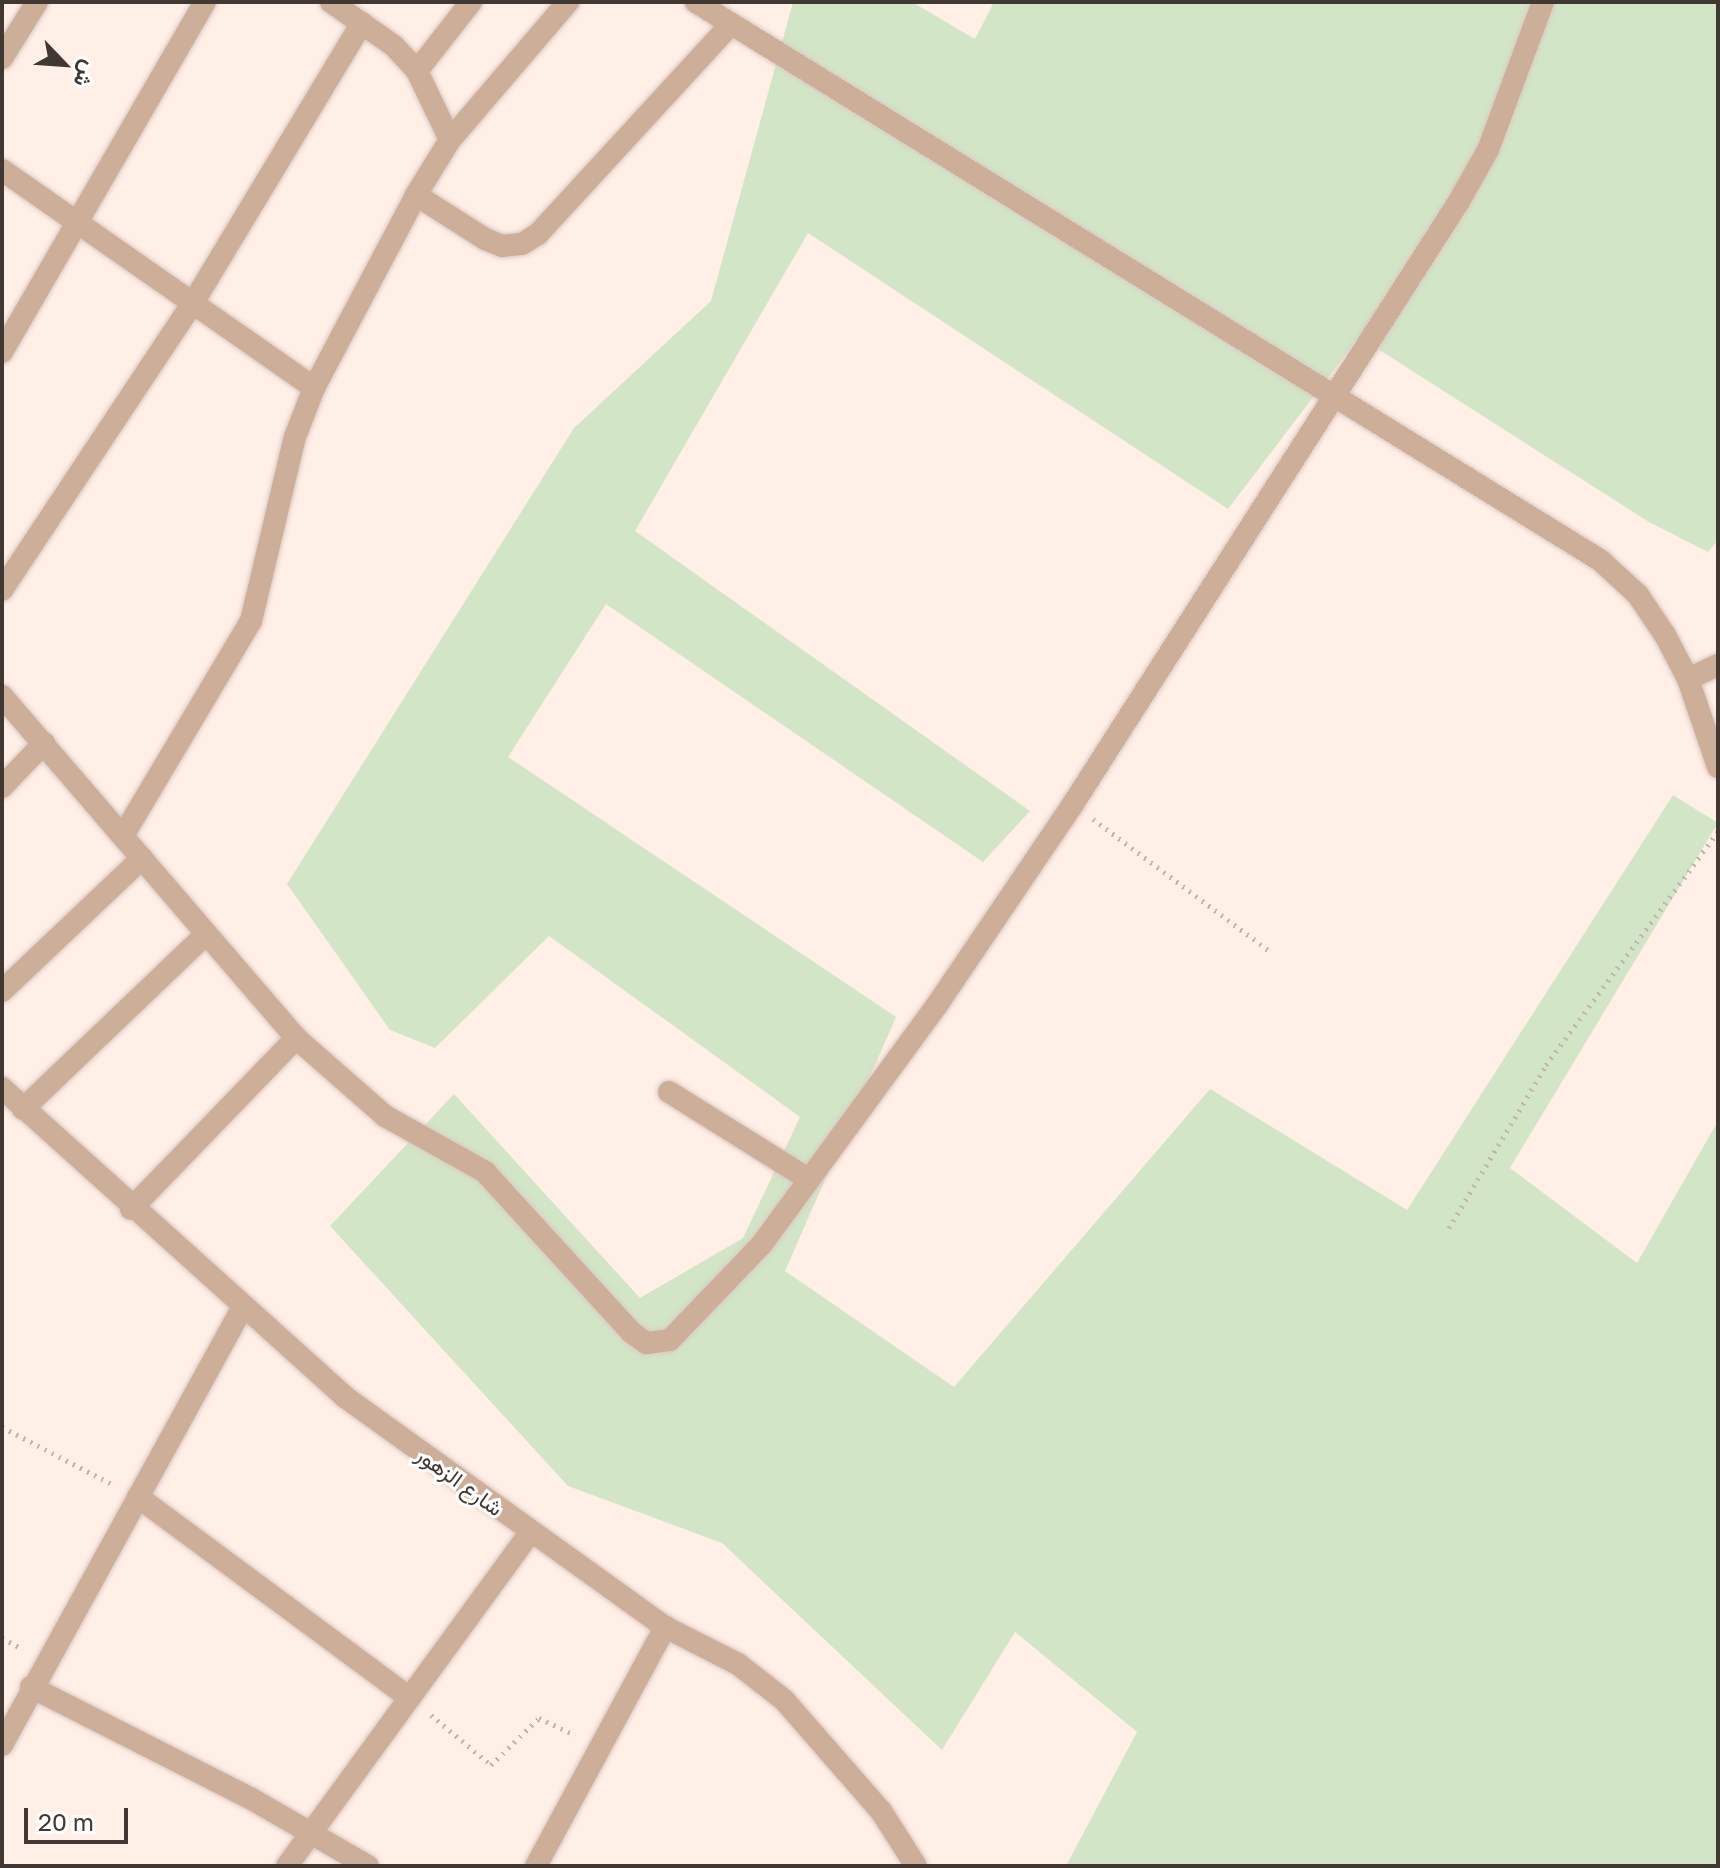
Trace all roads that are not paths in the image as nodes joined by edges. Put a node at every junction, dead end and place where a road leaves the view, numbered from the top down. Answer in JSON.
{"nodes":[{"id":1,"x":37,"y":2,"type":"edge"},
{"id":2,"x":205,"y":2,"type":"edge"},
{"id":3,"x":471,"y":2,"type":"edge"},
{"id":4,"x":568,"y":2,"type":"edge"},
{"id":5,"x":696,"y":2,"type":"edge"},
{"id":6,"x":1543,"y":2,"type":"edge"},
{"id":7,"x":335,"y":3,"type":"edge"},
{"id":8,"x":362,"y":23,"type":"junction"},
{"id":9,"x":731,"y":24,"type":"junction"},
{"id":10,"x":2,"y":58,"type":"edge"},
{"id":11,"x":417,"y":71,"type":"junction"},
{"id":12,"x":450,"y":140,"type":"junction"},
{"id":13,"x":2,"y":170,"type":"edge"},
{"id":14,"x":416,"y":195,"type":"junction"},
{"id":15,"x":77,"y":223,"type":"junction"},
{"id":16,"x":193,"y":303,"type":"junction"},
{"id":17,"x":2,"y":352,"type":"edge"},
{"id":18,"x":314,"y":388,"type":"junction"},
{"id":19,"x":1332,"y":395,"type":"junction"},
{"id":20,"x":2,"y":590,"type":"edge"},
{"id":21,"x":1718,"y":665,"type":"edge"},
{"id":22,"x":1688,"y":679,"type":"junction"},
{"id":23,"x":2,"y":696,"type":"edge"},
{"id":24,"x":44,"y":743,"type":"junction"},
{"id":25,"x":1718,"y":767,"type":"edge"},
{"id":26,"x":2,"y":787,"type":"edge"},
{"id":27,"x":124,"y":834,"type":"junction"},
{"id":28,"x":142,"y":858,"type":"junction"},
{"id":29,"x":205,"y":935,"type":"junction"},
{"id":30,"x":2,"y":991,"type":"edge"},
{"id":31,"x":296,"y":1038,"type":"junction"},
{"id":32,"x":2,"y":1088,"type":"edge"},
{"id":33,"x":669,"y":1092,"type":"dead end"},
{"id":34,"x":23,"y":1109,"type":"junction"},
{"id":35,"x":808,"y":1179,"type":"junction"},
{"id":36,"x":131,"y":1209,"type":"junction"},
{"id":37,"x":243,"y":1307,"type":"junction"},
{"id":38,"x":138,"y":1497,"type":"junction"},
{"id":39,"x":531,"y":1532,"type":"junction"},
{"id":40,"x":665,"y":1627,"type":"junction"},
{"id":41,"x":31,"y":1687,"type":"junction"},
{"id":42,"x":408,"y":1697,"type":"junction"},
{"id":43,"x":2,"y":1745,"type":"edge"},
{"id":44,"x":310,"y":1830,"type":"junction"},
{"id":45,"x":287,"y":1866,"type":"edge"},
{"id":46,"x":368,"y":1866,"type":"edge"},
{"id":47,"x":536,"y":1866,"type":"edge"},
{"id":48,"x":916,"y":1866,"type":"edge"}],
"edges":[{"from":1,"to":10,"type":"street"},
{"from":2,"to":15,"type":"street"},
{"from":3,"to":11,"type":"street"},
{"from":4,"to":12,"type":"street"},
{"from":5,"to":9,"type":"street"},
{"from":6,"to":19,"type":"street"},
{"from":7,"to":8,"type":"street"},
{"from":8,"to":11,"type":"street"},
{"from":8,"to":16,"type":"street"},
{"from":9,"to":14,"type":"street"},
{"from":9,"to":19,"type":"street"},
{"from":11,"to":12,"type":"street"},
{"from":12,"to":14,"type":"street"},
{"from":13,"to":15,"type":"street"},
{"from":14,"to":18,"type":"street"},
{"from":15,"to":16,"type":"street"},
{"from":15,"to":17,"type":"street"},
{"from":16,"to":18,"type":"street"},
{"from":16,"to":20,"type":"street"},
{"from":18,"to":27,"type":"street"},
{"from":19,"to":22,"type":"street"},
{"from":19,"to":35,"type":"street"},
{"from":21,"to":22,"type":"street"},
{"from":22,"to":25,"type":"street"},
{"from":23,"to":24,"type":"street"},
{"from":24,"to":26,"type":"street"},
{"from":24,"to":27,"type":"street"},
{"from":27,"to":28,"type":"street"},
{"from":28,"to":29,"type":"street"},
{"from":28,"to":30,"type":"street"},
{"from":29,"to":31,"type":"street"},
{"from":29,"to":34,"type":"street"},
{"from":31,"to":35,"type":"street"},
{"from":31,"to":36,"type":"street"},
{"from":32,"to":34,"type":"street","name":"شارع الزهور"},
{"from":33,"to":35,"type":"street"},
{"from":34,"to":36,"type":"street","name":"شارع الزهور"},
{"from":36,"to":37,"type":"street","name":"شارع الزهور"},
{"from":37,"to":38,"type":"street"},
{"from":37,"to":39,"type":"street","name":"شارع الزهور"},
{"from":38,"to":41,"type":"street"},
{"from":38,"to":42,"type":"street"},
{"from":39,"to":40,"type":"street","name":"شارع الزهور"},
{"from":39,"to":42,"type":"street"},
{"from":40,"to":47,"type":"street"},
{"from":40,"to":48,"type":"street","name":"شارع الزهور"},
{"from":41,"to":43,"type":"street"},
{"from":41,"to":44,"type":"street"},
{"from":42,"to":44,"type":"street"},
{"from":44,"to":45,"type":"street"},
{"from":44,"to":46,"type":"street"}]}
